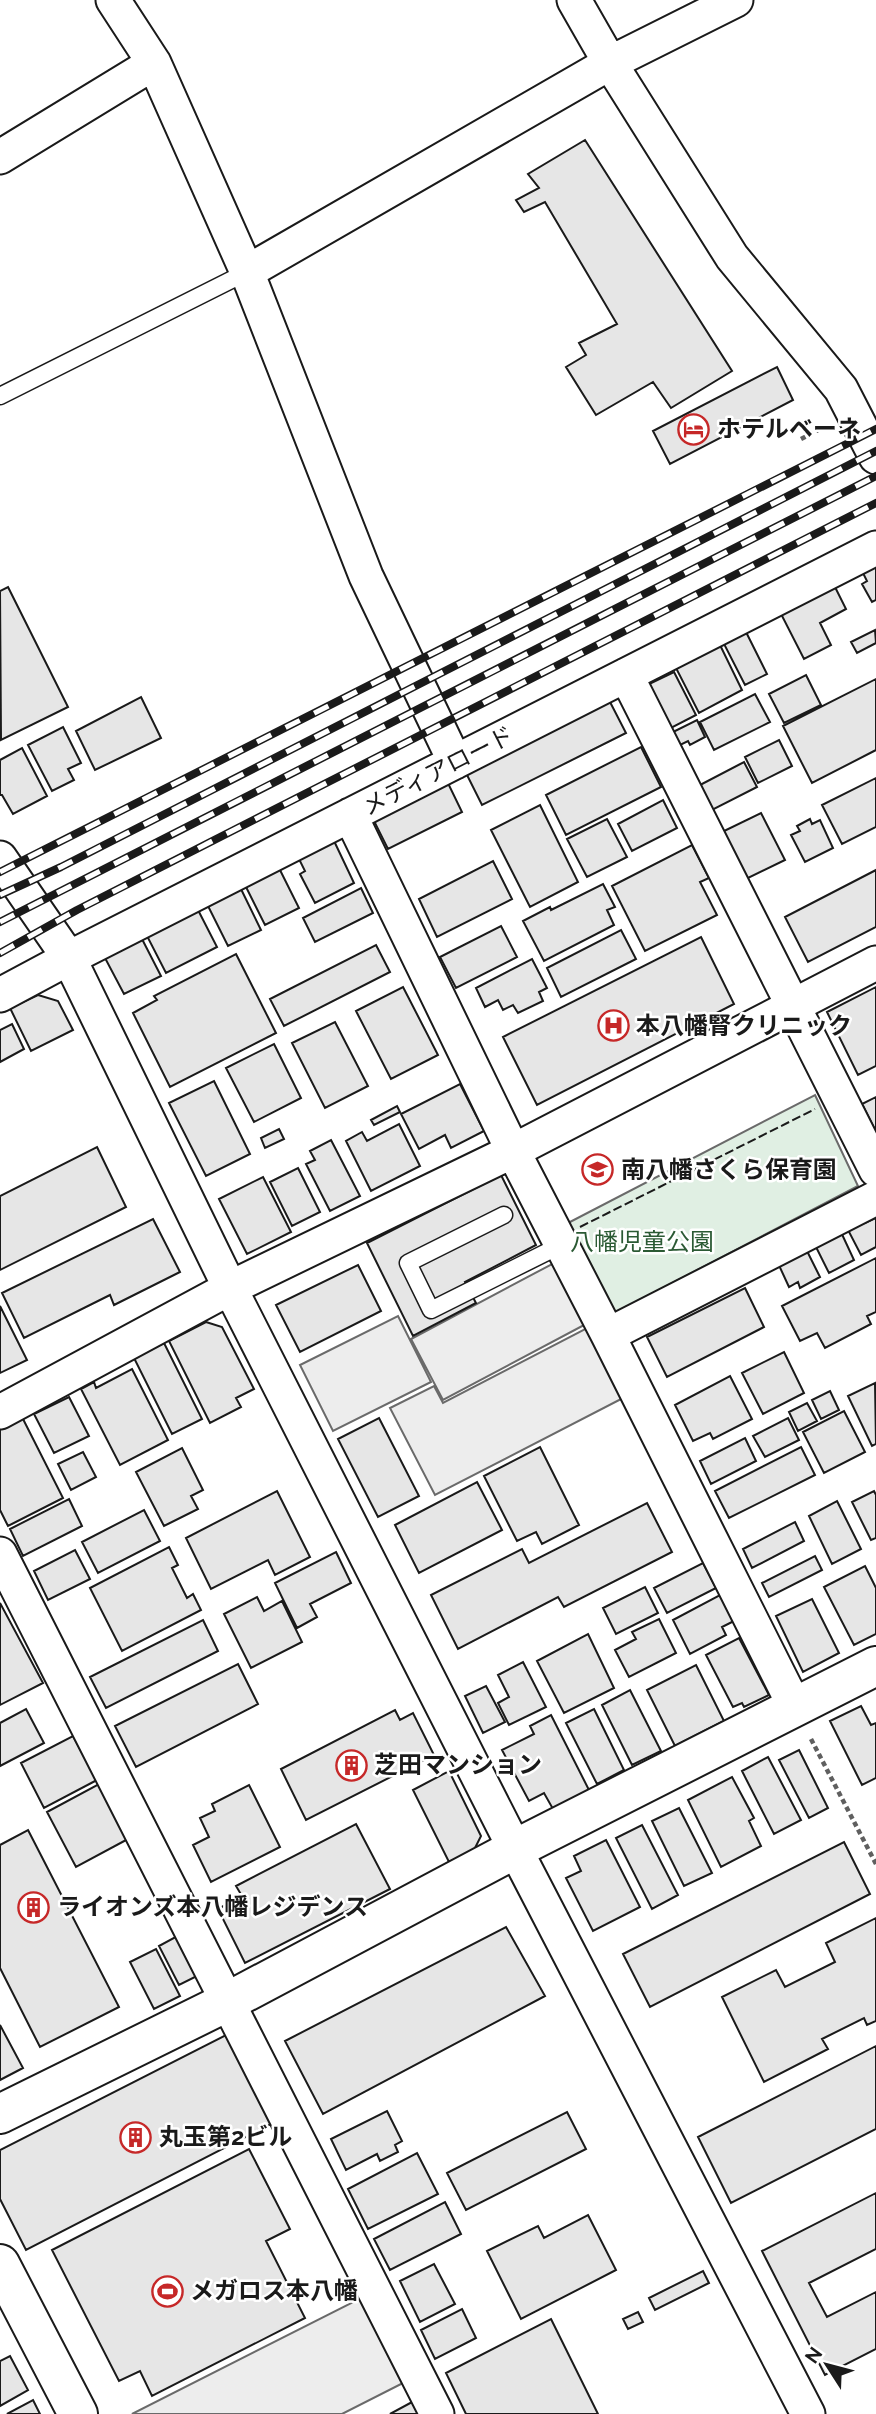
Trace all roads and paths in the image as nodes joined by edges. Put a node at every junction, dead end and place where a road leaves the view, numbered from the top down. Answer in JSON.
{"nodes":[{"id":1,"x":113,"y":0,"type":"edge"},
{"id":2,"x":574,"y":0,"type":"edge"},
{"id":3,"x":736,"y":0,"type":"edge"},
{"id":4,"x":154,"y":62,"type":"junction"},
{"id":5,"x":610,"y":63,"type":"junction"},
{"id":6,"x":0,"y":157,"type":"edge"},
{"id":7,"x":247,"y":272,"type":"junction"},
{"id":8,"x":0,"y":396,"type":"edge"},
{"id":9,"x":876,"y":457,"type":"edge"},
{"id":10,"x":876,"y":548,"type":"edge"},
{"id":11,"x":626,"y":675,"type":"junction"},
{"id":12,"x":455,"y":762,"type":"junction"},
{"id":13,"x":350,"y":815,"type":"junction"},
{"id":14,"x":0,"y":858,"type":"edge"},
{"id":15,"x":69,"y":958,"type":"junction"},
{"id":16,"x":876,"y":963,"type":"edge"},
{"id":17,"x":0,"y":995,"type":"edge"},
{"id":18,"x":792,"y":1005,"type":"junction"},
{"id":19,"x":513,"y":1152,"type":"junction"},
{"id":20,"x":876,"y":1170,"type":"edge"},
{"id":21,"x":876,"y":1198,"type":"edge"},
{"id":22,"x":504,"y":1215,"type":"dead end"},
{"id":23,"x":561,"y":1245,"type":"junction"},
{"id":24,"x":230,"y":1288,"type":"junction"},
{"id":25,"x":608,"y":1335,"type":"junction"},
{"id":26,"x":0,"y":1412,"type":"edge"},
{"id":27,"x":0,"y":1554,"type":"edge"},
{"id":28,"x":876,"y":1667,"type":"edge"},
{"id":29,"x":795,"y":1707,"type":"junction"},
{"id":30,"x":515,"y":1849,"type":"junction"},
{"id":31,"x":876,"y":1864,"type":"edge"},
{"id":32,"x":227,"y":2002,"type":"junction"},
{"id":33,"x":0,"y":2114,"type":"edge"},
{"id":34,"x":0,"y":2264,"type":"edge"},
{"id":35,"x":78,"y":2414,"type":"edge"},
{"id":36,"x":437,"y":2414,"type":"edge"},
{"id":37,"x":808,"y":2414,"type":"edge"}],
"edges":[{"from":1,"to":4,"type":"street"},
{"from":2,"to":5,"type":"street"},
{"from":3,"to":5,"type":"street"},
{"from":4,"to":6,"type":"street"},
{"from":4,"to":7,"type":"street"},
{"from":5,"to":7,"type":"street"},
{"from":5,"to":9,"type":"street"},
{"from":7,"to":8,"type":"lane"},
{"from":7,"to":12,"type":"street"},
{"from":10,"to":11,"type":"street","name":"メディアロード"},
{"from":11,"to":12,"type":"street","name":"メディアロード"},
{"from":11,"to":18,"type":"street"},
{"from":12,"to":13,"type":"street","name":"メディアロード"},
{"from":13,"to":15,"type":"street","name":"メディアロード"},
{"from":13,"to":19,"type":"street"},
{"from":14,"to":15,"type":"street"},
{"from":15,"to":17,"type":"street","name":"メディアロード"},
{"from":15,"to":24,"type":"street"},
{"from":16,"to":18,"type":"street"},
{"from":18,"to":19,"type":"street"},
{"from":18,"to":20,"type":"street"},
{"from":19,"to":23,"type":"street"},
{"from":19,"to":24,"type":"street"},
{"from":21,"to":25,"type":"street"},
{"from":22,"to":23,"type":"lane"},
{"from":23,"to":25,"type":"street"},
{"from":24,"to":26,"type":"street"},
{"from":24,"to":30,"type":"street"},
{"from":25,"to":29,"type":"street"},
{"from":27,"to":32,"type":"street"},
{"from":28,"to":29,"type":"street"},
{"from":29,"to":30,"type":"street"},
{"from":29,"to":31,"type":"path"},
{"from":30,"to":32,"type":"street"},
{"from":30,"to":37,"type":"street"},
{"from":32,"to":33,"type":"street"},
{"from":32,"to":36,"type":"street"},
{"from":34,"to":35,"type":"street"}]}
